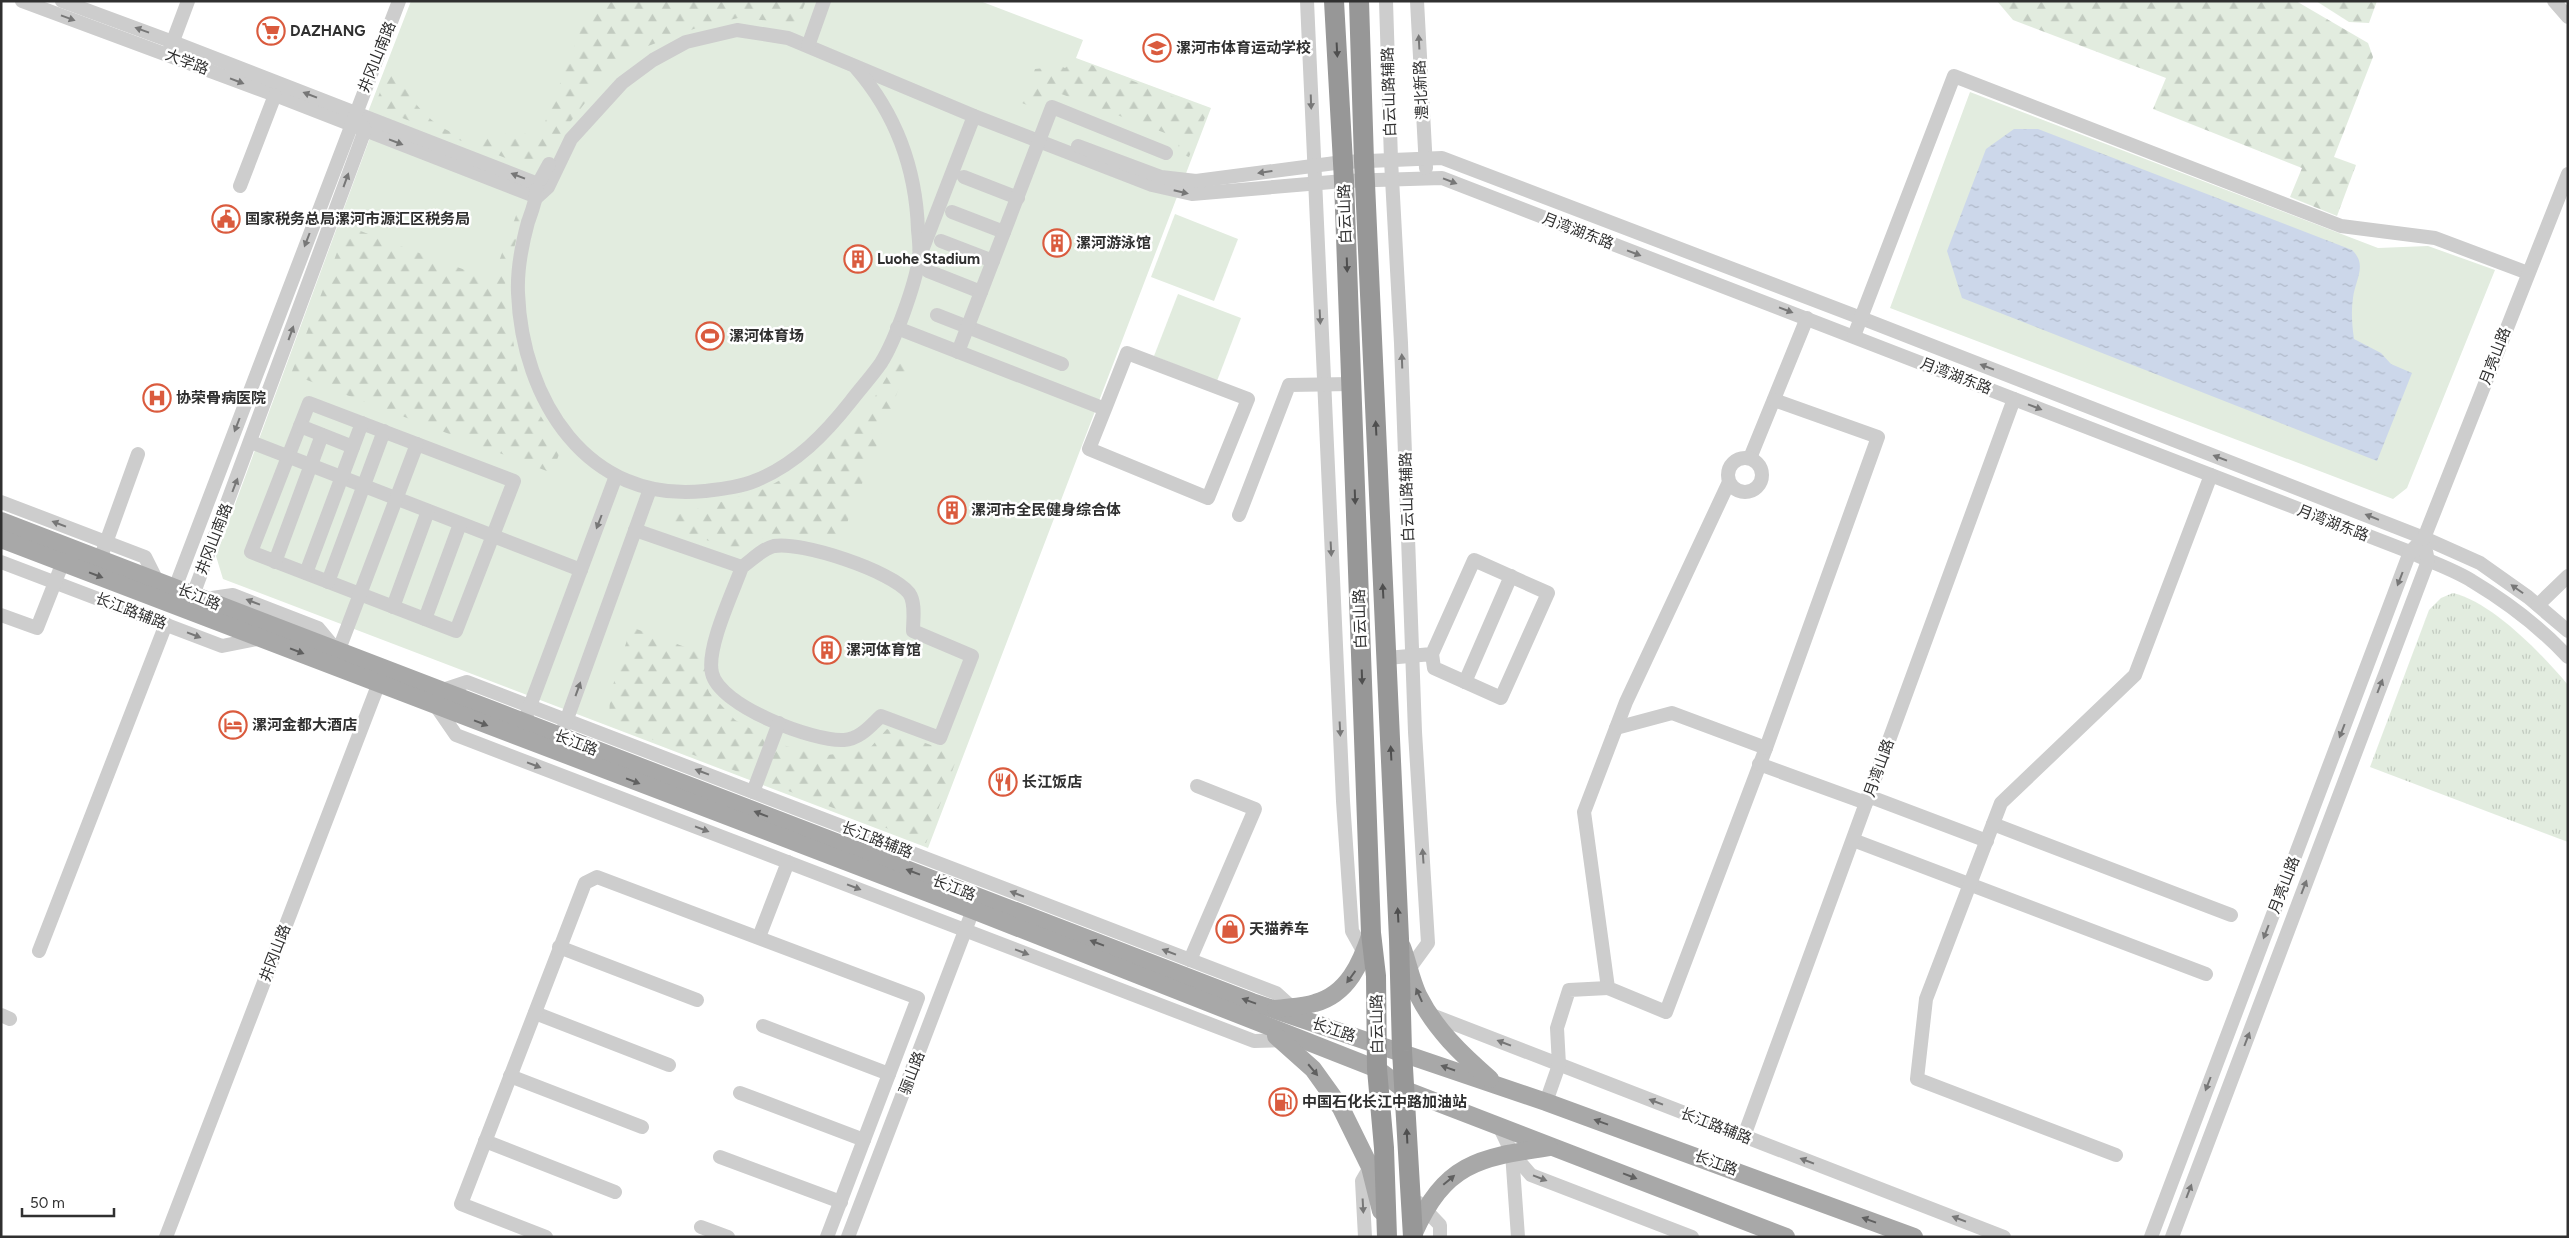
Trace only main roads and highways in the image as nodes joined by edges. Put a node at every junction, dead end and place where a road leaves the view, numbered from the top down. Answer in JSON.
{"nodes":[{"id":1,"x":1334,"y":1,"type":"edge"},
{"id":2,"x":1359,"y":1,"type":"edge"},
{"id":3,"x":1,"y":521,"type":"edge"},
{"id":4,"x":1,"y":539,"type":"edge"},
{"id":5,"x":381,"y":676,"type":"junction"},
{"id":6,"x":438,"y":698,"type":"junction"},
{"id":7,"x":557,"y":744,"type":"junction"},
{"id":8,"x":1372,"y":933,"type":"junction"},
{"id":9,"x":1405,"y":976,"type":"junction"},
{"id":10,"x":1269,"y":1017,"type":"junction"},
{"id":11,"x":1289,"y":1040,"type":"junction"},
{"id":12,"x":1378,"y":1044,"type":"junction"},
{"id":13,"x":1402,"y":1051,"type":"junction"},
{"id":14,"x":1377,"y":1069,"type":"junction"},
{"id":15,"x":1496,"y":1084,"type":"junction"},
{"id":16,"x":1405,"y":1090,"type":"junction"},
{"id":17,"x":1553,"y":1147,"type":"junction"},
{"id":18,"x":1387,"y":1236,"type":"edge"},
{"id":19,"x":1413,"y":1236,"type":"edge"},
{"id":20,"x":1786,"y":1237,"type":"edge"},
{"id":21,"x":1914,"y":1237,"type":"edge"}],
"edges":[{"from":1,"to":8,"type":"highway","name":"白云山路","one_way":true},
{"from":9,"to":2,"type":"highway","name":"白云山路","one_way":true},
{"from":5,"to":3,"type":"main road","name":"长江路","one_way":true},
{"from":4,"to":5,"type":"main road","name":"长江路","one_way":true},
{"from":5,"to":6,"type":"main road","name":"长江路"},
{"from":6,"to":7,"type":"main road","name":"长江路","one_way":true},
{"from":6,"to":7,"type":"main road","name":"长江路"},
{"from":10,"to":7,"type":"main road","name":"长江路","one_way":true},
{"from":7,"to":10,"type":"main road","name":"长江路","one_way":true},
{"from":8,"to":10,"type":"main road","one_way":true},
{"from":8,"to":12,"type":"highway","name":"白云山路"},
{"from":9,"to":13,"type":"highway","name":"白云山路"},
{"from":15,"to":9,"type":"main road","one_way":true},
{"from":10,"to":11,"type":"main road"},
{"from":10,"to":12,"type":"main road","name":"长江路"},
{"from":11,"to":14,"type":"main road","name":"长江路"},
{"from":11,"to":18,"type":"main road","one_way":true},
{"from":12,"to":13,"type":"main road","name":"长江路"},
{"from":12,"to":14,"type":"highway","name":"白云山路"},
{"from":13,"to":14,"type":"main road"},
{"from":15,"to":13,"type":"main road","name":"长江路","one_way":true},
{"from":13,"to":16,"type":"highway","name":"白云山路"},
{"from":14,"to":16,"type":"main road","name":"长江路"},
{"from":14,"to":18,"type":"highway","name":"白云山路"},
{"from":21,"to":15,"type":"main road","name":"长江路","one_way":true},
{"from":16,"to":17,"type":"main road","name":"长江路"},
{"from":19,"to":16,"type":"highway","name":"白云山路","one_way":true},
{"from":19,"to":17,"type":"main road","one_way":true},
{"from":17,"to":20,"type":"main road","name":"长江路","one_way":true}]}
